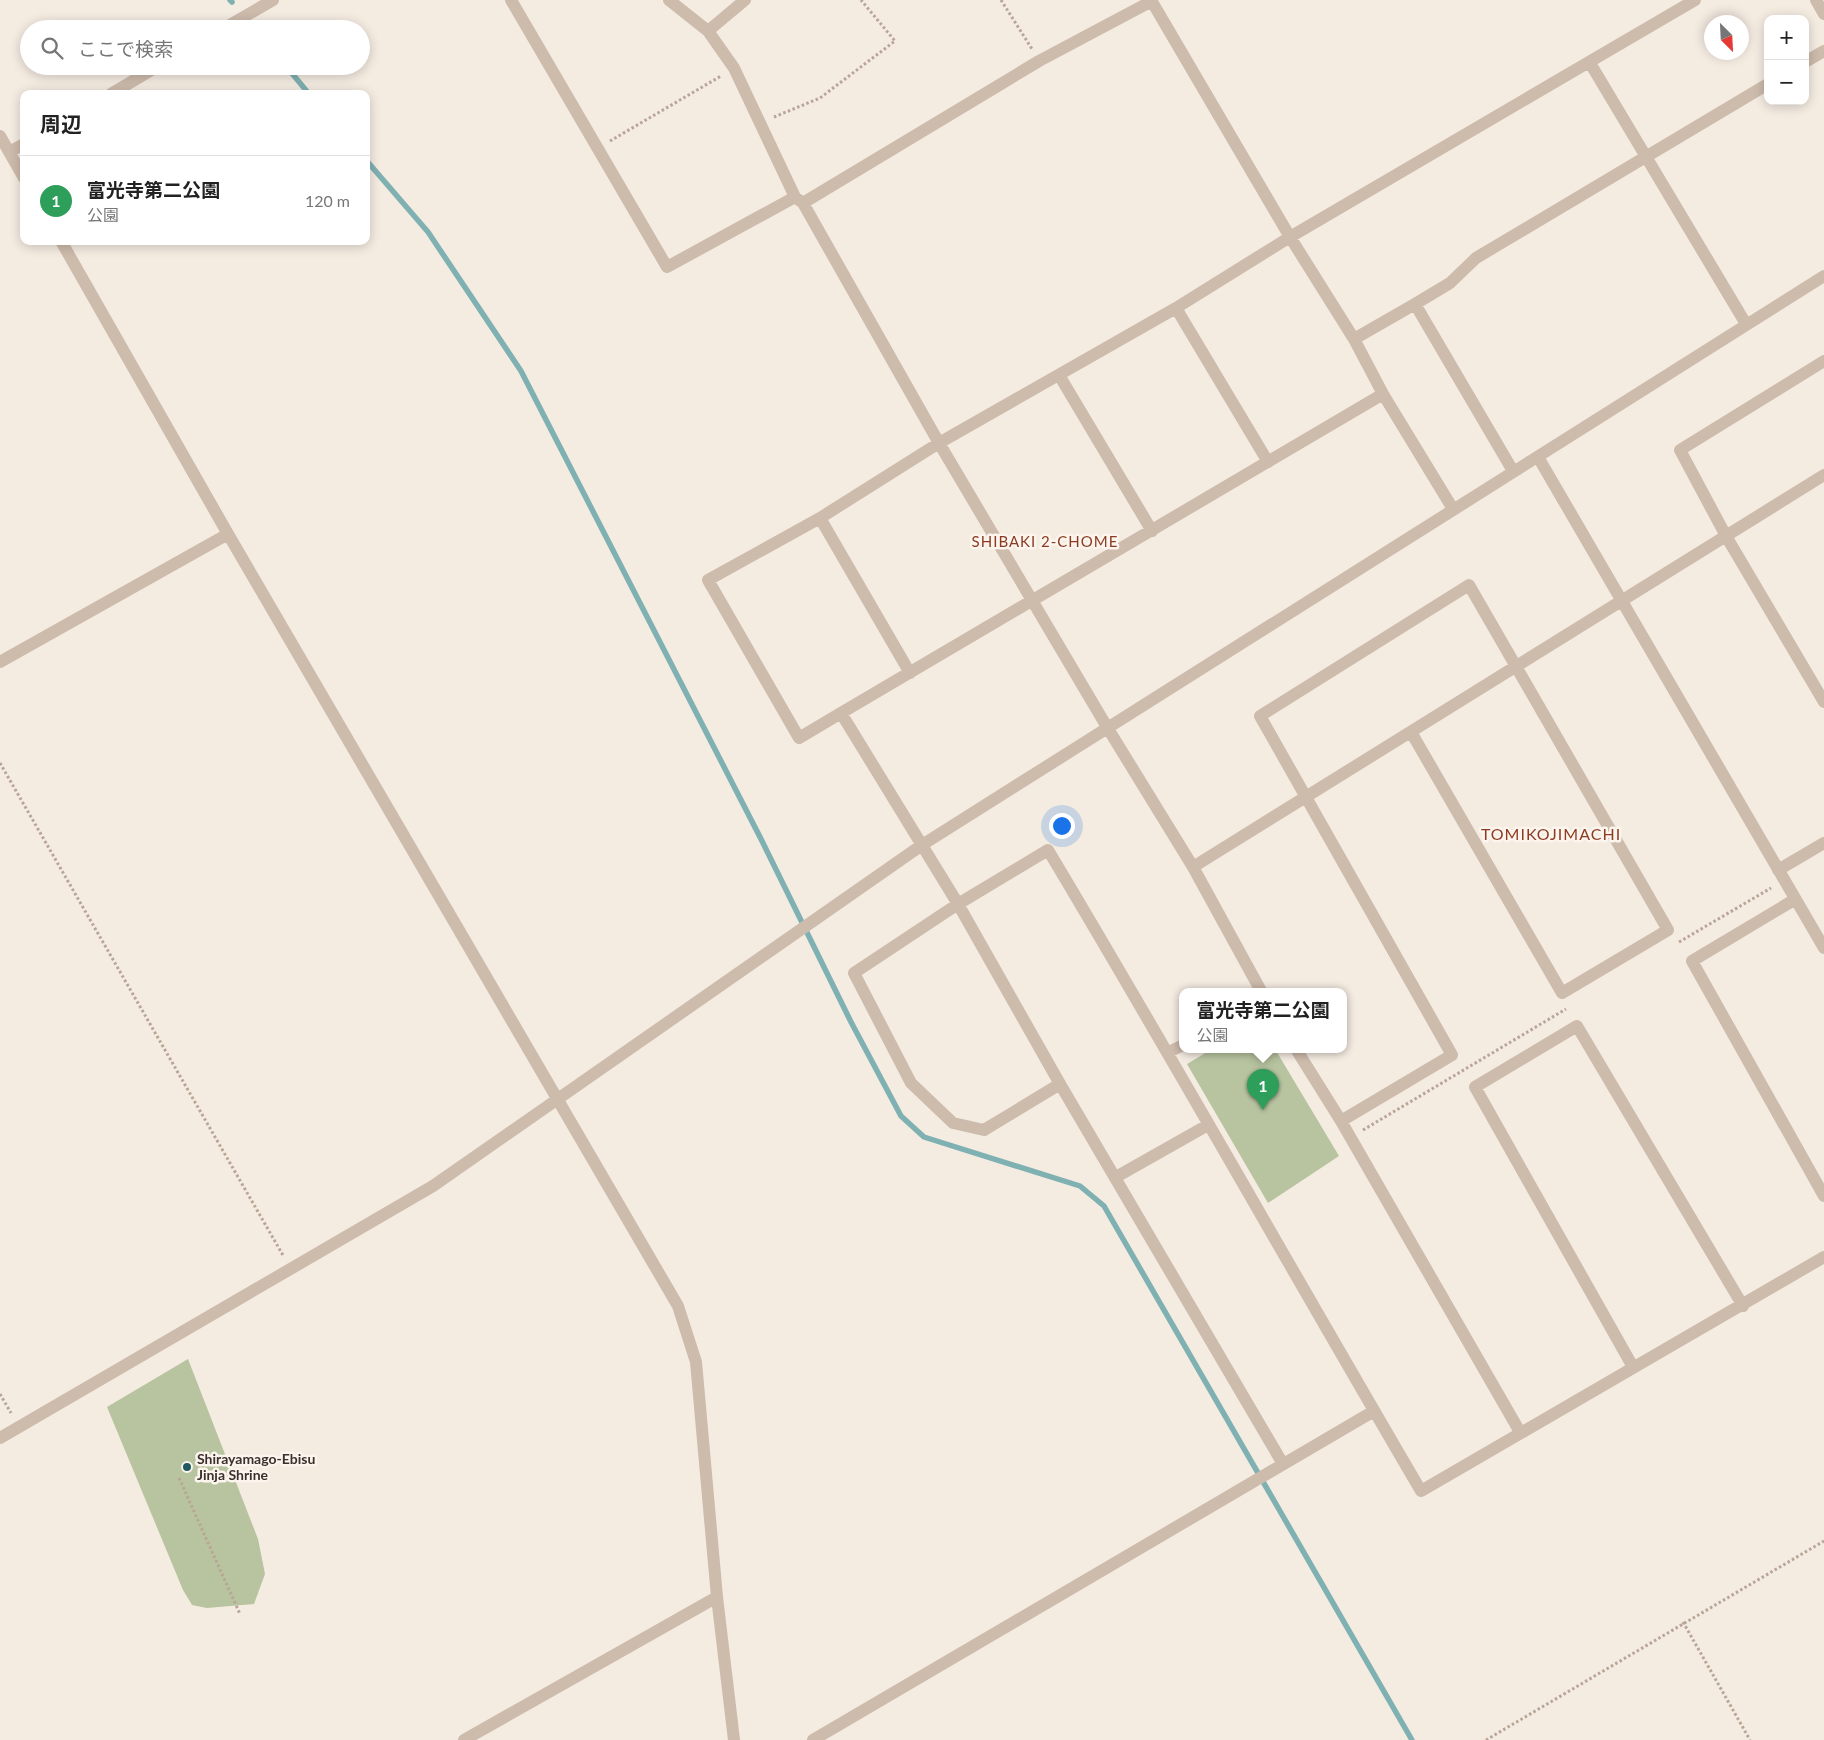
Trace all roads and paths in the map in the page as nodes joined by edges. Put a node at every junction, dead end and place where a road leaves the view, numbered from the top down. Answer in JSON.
{"nodes":[{"id":1,"x":273,"y":0,"type":"edge"},
{"id":2,"x":511,"y":0,"type":"edge"},
{"id":3,"x":670,"y":0,"type":"edge"},
{"id":4,"x":745,"y":0,"type":"edge"},
{"id":5,"x":861,"y":0,"type":"edge"},
{"id":6,"x":1002,"y":0,"type":"edge"},
{"id":7,"x":1151,"y":0,"type":"edge"},
{"id":8,"x":1695,"y":0,"type":"edge"},
{"id":9,"x":1816,"y":0,"type":"edge"},
{"id":10,"x":1824,"y":14,"type":"edge"},
{"id":11,"x":239,"y":20,"type":"edge"},
{"id":12,"x":708,"y":30,"type":"junction"},
{"id":13,"x":1824,"y":51,"type":"edge"},
{"id":14,"x":1038,"y":60,"type":"junction"},
{"id":15,"x":1808,"y":60,"type":"edge"},
{"id":16,"x":1590,"y":63,"type":"junction"},
{"id":17,"x":734,"y":68,"type":"junction"},
{"id":18,"x":143,"y":75,"type":"edge"},
{"id":19,"x":1764,"y":86,"type":"edge"},
{"id":20,"x":117,"y":90,"type":"edge"},
{"id":21,"x":759,"y":124,"type":"junction"},
{"id":22,"x":3,"y":143,"type":"edge"},
{"id":23,"x":20,"y":144,"type":"edge"},
{"id":24,"x":598,"y":148,"type":"junction"},
{"id":25,"x":1646,"y":156,"type":"junction"},
{"id":26,"x":20,"y":171,"type":"edge"},
{"id":27,"x":799,"y":200,"type":"junction"},
{"id":28,"x":1290,"y":236,"type":"junction"},
{"id":29,"x":63,"y":245,"type":"edge"},
{"id":30,"x":1824,"y":276,"type":"edge"},
{"id":31,"x":1415,"y":304,"type":"junction"},
{"id":32,"x":1176,"y":308,"type":"junction"},
{"id":33,"x":1746,"y":324,"type":"junction"},
{"id":34,"x":1354,"y":338,"type":"junction"},
{"id":35,"x":1824,"y":361,"type":"edge"},
{"id":36,"x":1059,"y":375,"type":"junction"},
{"id":37,"x":1383,"y":394,"type":"junction"},
{"id":38,"x":940,"y":443,"type":"junction"},
{"id":39,"x":1538,"y":457,"type":"junction"},
{"id":40,"x":1268,"y":462,"type":"junction"},
{"id":41,"x":1512,"y":471,"type":"junction"},
{"id":42,"x":1824,"y":475,"type":"edge"},
{"id":43,"x":1453,"y":509,"type":"junction"},
{"id":44,"x":820,"y":518,"type":"junction"},
{"id":45,"x":1152,"y":531,"type":"junction"},
{"id":46,"x":228,"y":534,"type":"junction"},
{"id":47,"x":1726,"y":536,"type":"junction"},
{"id":48,"x":1623,"y":599,"type":"junction"},
{"id":49,"x":1034,"y":602,"type":"junction"},
{"id":50,"x":0,"y":662,"type":"edge"},
{"id":51,"x":1517,"y":667,"type":"junction"},
{"id":52,"x":910,"y":673,"type":"junction"},
{"id":53,"x":1824,"y":702,"type":"edge"},
{"id":54,"x":841,"y":713,"type":"junction"},
{"id":55,"x":1107,"y":727,"type":"junction"},
{"id":56,"x":1411,"y":732,"type":"junction"},
{"id":57,"x":0,"y":763,"type":"edge"},
{"id":58,"x":1305,"y":798,"type":"junction"},
{"id":59,"x":1824,"y":843,"type":"edge"},
{"id":60,"x":922,"y":845,"type":"junction"},
{"id":61,"x":1193,"y":867,"type":"junction"},
{"id":62,"x":1778,"y":870,"type":"junction"},
{"id":63,"x":1794,"y":900,"type":"junction"},
{"id":64,"x":958,"y":904,"type":"junction"},
{"id":65,"x":1824,"y":948,"type":"edge"},
{"id":66,"x":1259,"y":988,"type":"edge"},
{"id":67,"x":1179,"y":1046,"type":"edge"},
{"id":68,"x":1169,"y":1052,"type":"junction"},
{"id":69,"x":1298,"y":1053,"type":"edge"},
{"id":70,"x":1060,"y":1084,"type":"junction"},
{"id":71,"x":559,"y":1098,"type":"junction"},
{"id":72,"x":1341,"y":1121,"type":"junction"},
{"id":73,"x":1208,"y":1125,"type":"junction"},
{"id":74,"x":1116,"y":1178,"type":"junction"},
{"id":75,"x":1824,"y":1196,"type":"edge"},
{"id":76,"x":1824,"y":1257,"type":"edge"},
{"id":77,"x":291,"y":1269,"type":"junction"},
{"id":78,"x":1743,"y":1306,"type":"junction"},
{"id":79,"x":1633,"y":1367,"type":"junction"},
{"id":80,"x":0,"y":1394,"type":"edge"},
{"id":81,"x":1374,"y":1411,"type":"junction"},
{"id":82,"x":19,"y":1426,"type":"junction"},
{"id":83,"x":1520,"y":1432,"type":"junction"},
{"id":84,"x":0,"y":1438,"type":"edge"},
{"id":85,"x":1279,"y":1466,"type":"junction"},
{"id":86,"x":179,"y":1478,"type":"dead end"},
{"id":87,"x":1824,"y":1541,"type":"edge"},
{"id":88,"x":717,"y":1598,"type":"junction"},
{"id":89,"x":240,"y":1614,"type":"dead end"},
{"id":90,"x":1683,"y":1622,"type":"junction"},
{"id":91,"x":464,"y":1740,"type":"edge"},
{"id":92,"x":734,"y":1740,"type":"edge"},
{"id":93,"x":813,"y":1740,"type":"edge"},
{"id":94,"x":1486,"y":1740,"type":"edge"},
{"id":95,"x":1750,"y":1740,"type":"edge"}],
"edges":[{"from":1,"to":11,"type":"street"},
{"from":2,"to":24,"type":"street"},
{"from":3,"to":12,"type":"street"},
{"from":4,"to":12,"type":"street"},
{"from":5,"to":21,"type":"path"},
{"from":6,"to":14,"type":"path"},
{"from":7,"to":14,"type":"street"},
{"from":7,"to":28,"type":"street"},
{"from":8,"to":16,"type":"street"},
{"from":9,"to":10,"type":"street"},
{"from":12,"to":17,"type":"street"},
{"from":13,"to":15,"type":"street"},
{"from":14,"to":27,"type":"street"},
{"from":16,"to":25,"type":"street"},
{"from":16,"to":28,"type":"street"},
{"from":17,"to":21,"type":"street"},
{"from":17,"to":24,"type":"path"},
{"from":18,"to":20,"type":"street"},
{"from":19,"to":25,"type":"street"},
{"from":21,"to":27,"type":"street"},
{"from":22,"to":23,"type":"street"},
{"from":22,"to":26,"type":"street"},
{"from":24,"to":27,"type":"street"},
{"from":25,"to":31,"type":"street"},
{"from":25,"to":33,"type":"street"},
{"from":27,"to":38,"type":"street"},
{"from":28,"to":32,"type":"street"},
{"from":28,"to":34,"type":"street"},
{"from":29,"to":46,"type":"street"},
{"from":30,"to":33,"type":"street"},
{"from":31,"to":34,"type":"street"},
{"from":31,"to":41,"type":"street"},
{"from":32,"to":36,"type":"street"},
{"from":32,"to":40,"type":"street"},
{"from":33,"to":39,"type":"street"},
{"from":34,"to":37,"type":"street"},
{"from":35,"to":47,"type":"street"},
{"from":36,"to":38,"type":"street"},
{"from":36,"to":45,"type":"street"},
{"from":37,"to":40,"type":"street"},
{"from":37,"to":43,"type":"street"},
{"from":38,"to":44,"type":"street"},
{"from":38,"to":49,"type":"street"},
{"from":39,"to":41,"type":"street"},
{"from":39,"to":48,"type":"street"},
{"from":40,"to":45,"type":"street"},
{"from":41,"to":43,"type":"street"},
{"from":42,"to":47,"type":"street"},
{"from":43,"to":55,"type":"street"},
{"from":44,"to":52,"type":"street"},
{"from":44,"to":54,"type":"street"},
{"from":45,"to":49,"type":"street"},
{"from":46,"to":50,"type":"street"},
{"from":46,"to":71,"type":"street"},
{"from":47,"to":48,"type":"street"},
{"from":47,"to":53,"type":"street"},
{"from":48,"to":51,"type":"street"},
{"from":48,"to":62,"type":"street"},
{"from":49,"to":52,"type":"street"},
{"from":49,"to":55,"type":"street"},
{"from":51,"to":56,"type":"street"},
{"from":51,"to":56,"type":"street"},
{"from":51,"to":58,"type":"street"},
{"from":52,"to":54,"type":"street"},
{"from":54,"to":60,"type":"street"},
{"from":55,"to":60,"type":"street"},
{"from":55,"to":61,"type":"street"},
{"from":56,"to":58,"type":"street"},
{"from":57,"to":77,"type":"path"},
{"from":58,"to":61,"type":"street"},
{"from":58,"to":72,"type":"street"},
{"from":59,"to":62,"type":"street"},
{"from":60,"to":64,"type":"street"},
{"from":60,"to":71,"type":"street"},
{"from":61,"to":66,"type":"street"},
{"from":62,"to":63,"type":"street"},
{"from":63,"to":65,"type":"street"},
{"from":63,"to":75,"type":"street"},
{"from":64,"to":68,"type":"street"},
{"from":64,"to":70,"type":"street"},
{"from":64,"to":70,"type":"street"},
{"from":67,"to":68,"type":"street"},
{"from":68,"to":73,"type":"street"},
{"from":69,"to":72,"type":"street"},
{"from":70,"to":74,"type":"street"},
{"from":71,"to":77,"type":"street"},
{"from":71,"to":88,"type":"street"},
{"from":72,"to":83,"type":"street"},
{"from":73,"to":74,"type":"street"},
{"from":73,"to":81,"type":"street"},
{"from":74,"to":85,"type":"street"},
{"from":76,"to":78,"type":"street"},
{"from":77,"to":82,"type":"street"},
{"from":78,"to":79,"type":"street"},
{"from":78,"to":79,"type":"street"},
{"from":79,"to":83,"type":"street"},
{"from":80,"to":82,"type":"path"},
{"from":81,"to":83,"type":"street"},
{"from":81,"to":85,"type":"street"},
{"from":82,"to":84,"type":"street"},
{"from":85,"to":93,"type":"street"},
{"from":86,"to":89,"type":"path"},
{"from":87,"to":90,"type":"path"},
{"from":88,"to":91,"type":"street"},
{"from":88,"to":92,"type":"street"},
{"from":90,"to":94,"type":"path"},
{"from":90,"to":95,"type":"path"}]}
